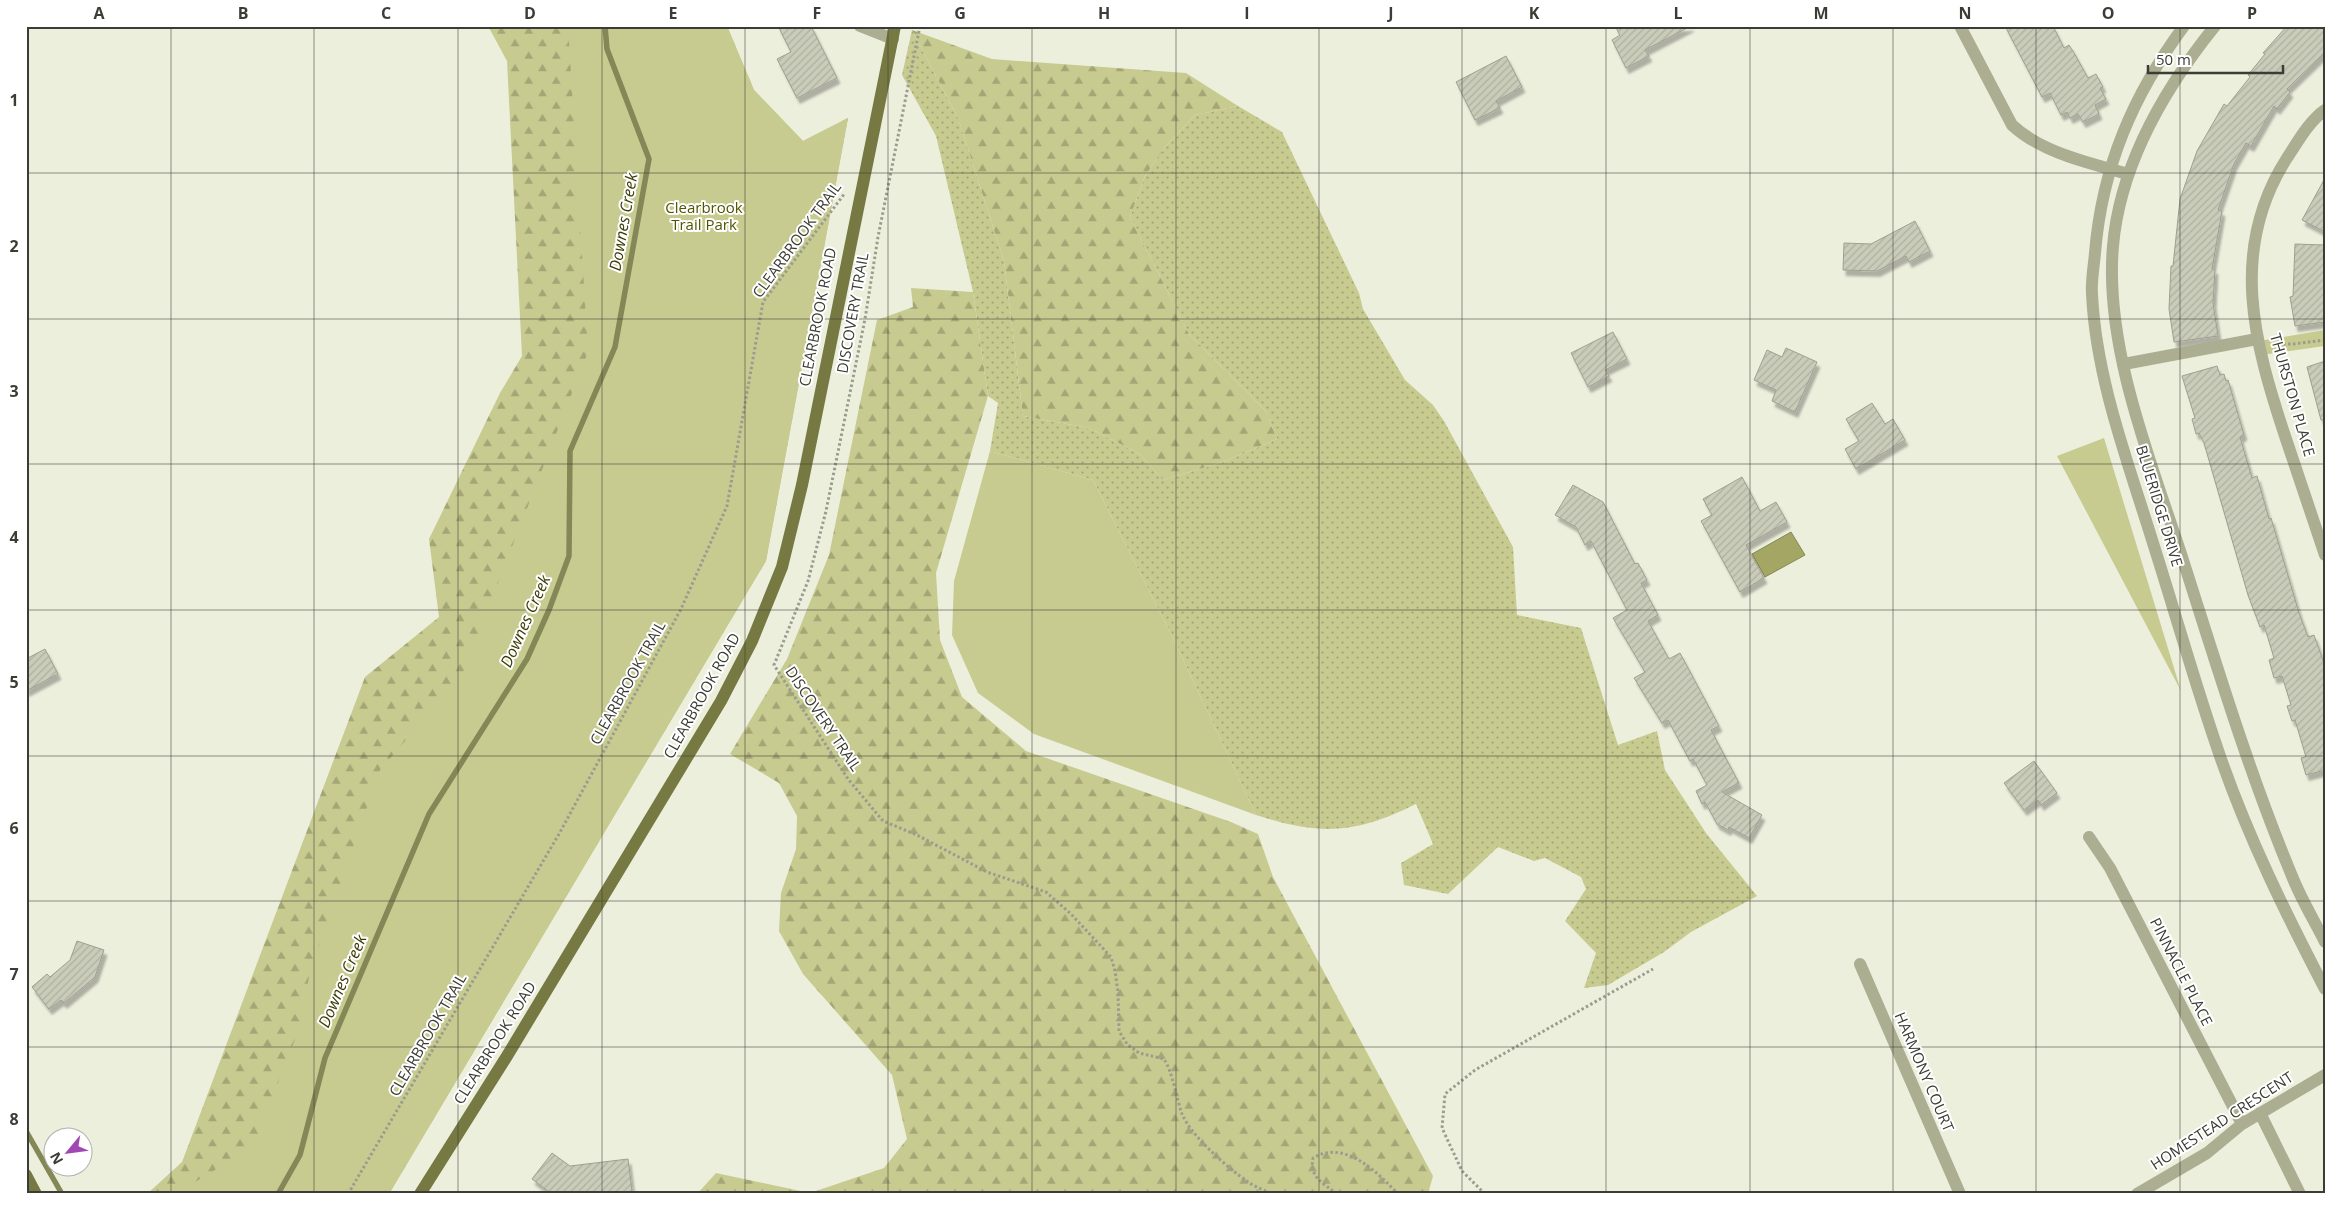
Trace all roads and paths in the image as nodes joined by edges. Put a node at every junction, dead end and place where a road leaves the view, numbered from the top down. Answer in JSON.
{"nodes":[{"id":1,"x":860,"y":26,"type":"edge"},
{"id":2,"x":895,"y":26,"type":"edge"},
{"id":3,"x":920,"y":26,"type":"edge"},
{"id":4,"x":1960,"y":26,"type":"edge"},
{"id":5,"x":2184,"y":26,"type":"edge"},
{"id":6,"x":2214,"y":26,"type":"edge"},
{"id":7,"x":893,"y":39,"type":"junction"},
{"id":8,"x":2325,"y":110,"type":"edge"},
{"id":9,"x":2109,"y":169,"type":"junction"},
{"id":10,"x":2128,"y":174,"type":"junction"},
{"id":11,"x":849,"y":187,"type":"dead end"},
{"id":12,"x":2325,"y":340,"type":"edge"},
{"id":13,"x":2258,"y":343,"type":"junction"},
{"id":14,"x":2124,"y":364,"type":"junction"},
{"id":15,"x":2325,"y":554,"type":"edge"},
{"id":16,"x":2089,"y":837,"type":"dead end"},
{"id":17,"x":2325,"y":942,"type":"edge"},
{"id":18,"x":1860,"y":964,"type":"dead end"},
{"id":19,"x":1653,"y":969,"type":"dead end"},
{"id":20,"x":2325,"y":989,"type":"edge"},
{"id":21,"x":2325,"y":1075,"type":"edge"},
{"id":22,"x":2260,"y":1113,"type":"junction"},
{"id":23,"x":2242,"y":1124,"type":"junction"},
{"id":24,"x":26,"y":1175,"type":"edge"},
{"id":25,"x":36,"y":1194,"type":"edge"},
{"id":26,"x":348,"y":1194,"type":"edge"},
{"id":27,"x":420,"y":1194,"type":"edge"},
{"id":28,"x":1272,"y":1194,"type":"edge"},
{"id":29,"x":1337,"y":1194,"type":"edge"},
{"id":30,"x":1398,"y":1194,"type":"edge"},
{"id":31,"x":1485,"y":1194,"type":"edge"},
{"id":32,"x":1960,"y":1194,"type":"edge"},
{"id":33,"x":2137,"y":1194,"type":"edge"},
{"id":34,"x":2300,"y":1194,"type":"edge"}],
"edges":[{"from":1,"to":7,"type":"street"},
{"from":2,"to":7,"type":"main road","name":"CLEARBROOK ROAD"},
{"from":3,"to":28,"type":"path","name":"DISCOVERY TRAIL"},
{"from":4,"to":9,"type":"street"},
{"from":5,"to":9,"type":"street","name":"BLUERIDGE DRIVE"},
{"from":6,"to":10,"type":"street","name":"BLUERIDGE DRIVE"},
{"from":7,"to":27,"type":"main road","name":"CLEARBROOK ROAD"},
{"from":8,"to":13,"type":"street","name":"THURSTON PLACE"},
{"from":9,"to":10,"type":"street"},
{"from":9,"to":20,"type":"street","name":"BLUERIDGE DRIVE"},
{"from":10,"to":14,"type":"street","name":"BLUERIDGE DRIVE"},
{"from":11,"to":26,"type":"path","name":"CLEARBROOK TRAIL"},
{"from":12,"to":13,"type":"path"},
{"from":13,"to":14,"type":"street"},
{"from":13,"to":15,"type":"street","name":"THURSTON PLACE"},
{"from":14,"to":17,"type":"street","name":"BLUERIDGE DRIVE"},
{"from":16,"to":23,"type":"street","name":"PINNACLE PLACE"},
{"from":18,"to":32,"type":"street","name":"HARMONY COURT"},
{"from":19,"to":31,"type":"path"},
{"from":21,"to":22,"type":"street","name":"HOMESTEAD CRESCENT"},
{"from":22,"to":23,"type":"street","name":"HOMESTEAD CRESCENT"},
{"from":22,"to":34,"type":"street"},
{"from":23,"to":33,"type":"street","name":"HOMESTEAD CRESCENT"},
{"from":24,"to":25,"type":"main road"},
{"from":29,"to":30,"type":"path"}]}
